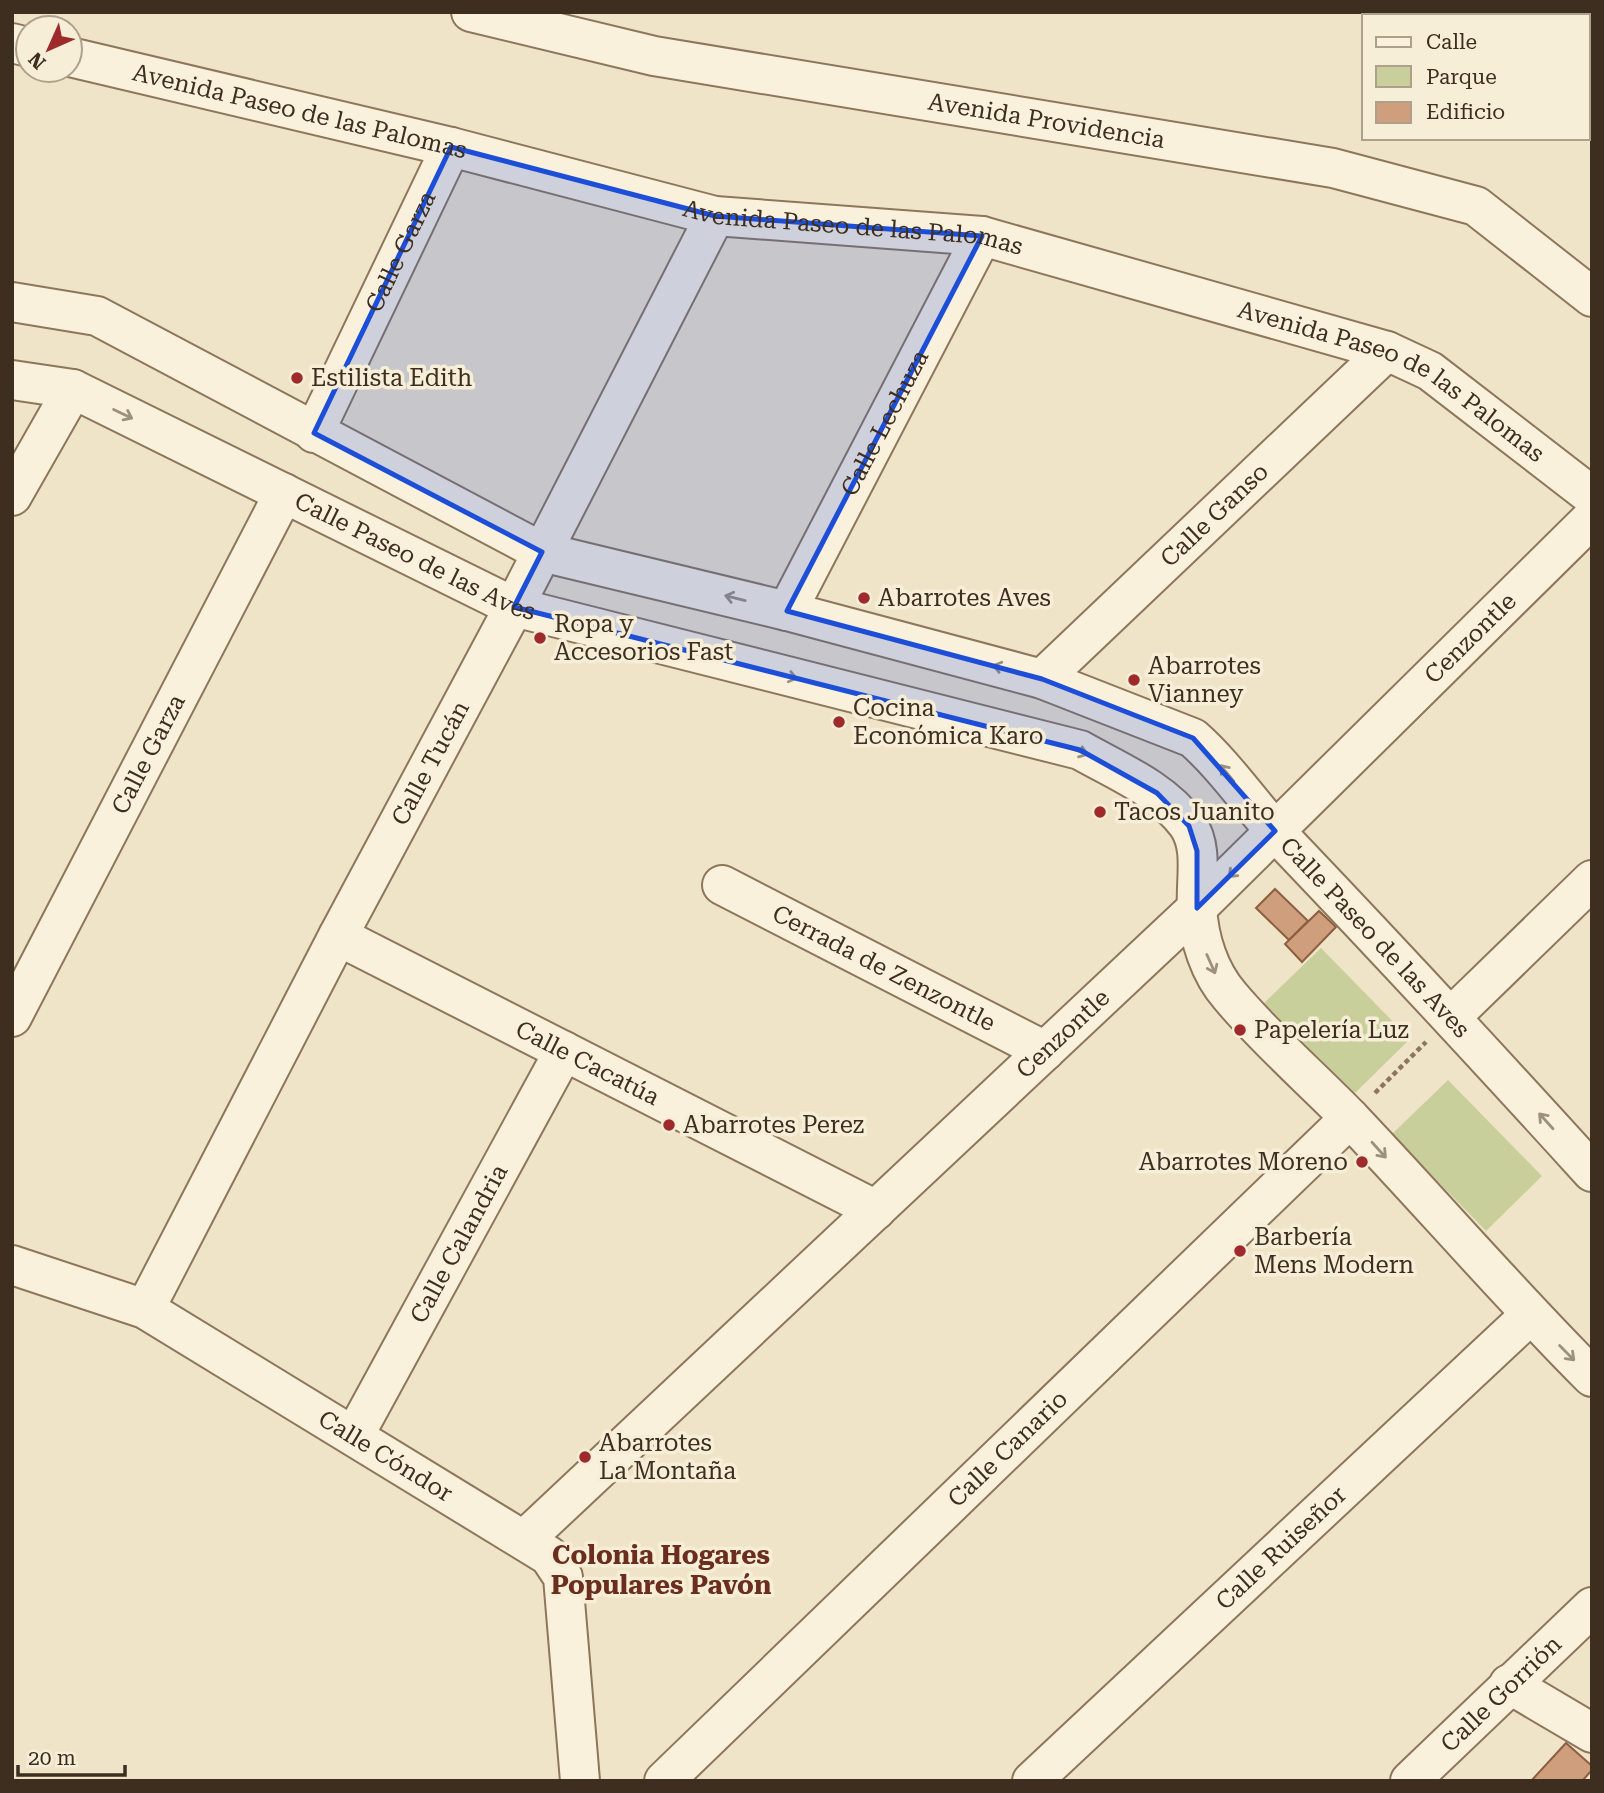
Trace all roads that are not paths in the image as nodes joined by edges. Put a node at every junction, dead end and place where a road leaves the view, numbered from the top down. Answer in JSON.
{"nodes":[{"id":1,"x":471,"y":12,"type":"edge"},
{"id":2,"x":84,"y":60,"type":"edge"},
{"id":3,"x":451,"y":147,"type":"junction"},
{"id":4,"x":715,"y":216,"type":"junction"},
{"id":5,"x":982,"y":236,"type":"junction"},
{"id":6,"x":1592,"y":297,"type":"edge"},
{"id":7,"x":12,"y":302,"type":"edge"},
{"id":8,"x":1387,"y":351,"type":"junction"},
{"id":9,"x":12,"y":380,"type":"edge"},
{"id":10,"x":73,"y":389,"type":"junction"},
{"id":11,"x":314,"y":433,"type":"junction"},
{"id":12,"x":284,"y":493,"type":"junction"},
{"id":13,"x":12,"y":496,"type":"edge"},
{"id":14,"x":1592,"y":496,"type":"edge"},
{"id":15,"x":1592,"y":518,"type":"edge"},
{"id":16,"x":542,"y":552,"type":"junction"},
{"id":17,"x":514,"y":607,"type":"junction"},
{"id":18,"x":787,"y":611,"type":"junction"},
{"id":19,"x":1042,"y":679,"type":"junction"},
{"id":20,"x":1275,"y":831,"type":"junction"},
{"id":21,"x":1592,"y":880,"type":"edge"},
{"id":22,"x":722,"y":885,"type":"dead end"},
{"id":23,"x":1197,"y":908,"type":"junction"},
{"id":24,"x":338,"y":936,"type":"junction"},
{"id":25,"x":12,"y":1017,"type":"edge"},
{"id":26,"x":1451,"y":1017,"type":"junction"},
{"id":27,"x":564,"y":1051,"type":"junction"},
{"id":28,"x":1045,"y":1051,"type":"junction"},
{"id":29,"x":1350,"y":1118,"type":"junction"},
{"id":30,"x":1592,"y":1172,"type":"edge"},
{"id":31,"x":876,"y":1210,"type":"junction"},
{"id":32,"x":12,"y":1265,"type":"edge"},
{"id":33,"x":145,"y":1309,"type":"junction"},
{"id":34,"x":1530,"y":1315,"type":"junction"},
{"id":35,"x":1592,"y":1377,"type":"edge"},
{"id":36,"x":354,"y":1436,"type":"junction"},
{"id":37,"x":525,"y":1539,"type":"junction"},
{"id":38,"x":1592,"y":1607,"type":"edge"},
{"id":39,"x":1509,"y":1684,"type":"junction"},
{"id":40,"x":1592,"y":1733,"type":"edge"},
{"id":41,"x":585,"y":1777,"type":"edge"},
{"id":42,"x":664,"y":1781,"type":"edge"},
{"id":43,"x":1032,"y":1781,"type":"edge"},
{"id":44,"x":1409,"y":1781,"type":"edge"}],
"edges":[{"from":1,"to":6,"type":"street","name":"Avenida Providencia"},
{"from":2,"to":3,"type":"street","name":"Avenida Paseo de las Palomas"},
{"from":3,"to":4,"type":"street","name":"Avenida Paseo de las Palomas"},
{"from":3,"to":11,"type":"street","name":"Calle Garza"},
{"from":4,"to":5,"type":"street","name":"Avenida Paseo de las Palomas"},
{"from":4,"to":16,"type":"street","name":"Calle Tucán"},
{"from":5,"to":8,"type":"street","name":"Avenida Paseo de las Palomas"},
{"from":5,"to":18,"type":"street","name":"Calle Lechuza"},
{"from":7,"to":11,"type":"street","name":"Calle Paseo de las Aves"},
{"from":8,"to":14,"type":"street","name":"Avenida Paseo de las Palomas"},
{"from":8,"to":19,"type":"street","name":"Calle Ganso"},
{"from":9,"to":10,"type":"street","name":"Calle Paseo de las Aves"},
{"from":10,"to":12,"type":"street","name":"Calle Paseo de las Aves","one_way":true},
{"from":10,"to":13,"type":"street"},
{"from":11,"to":16,"type":"street","name":"Calle Paseo de las Aves"},
{"from":12,"to":17,"type":"street","name":"Calle Paseo de las Aves"},
{"from":12,"to":25,"type":"street","name":"Calle Garza"},
{"from":15,"to":20,"type":"street","name":"Cenzontle"},
{"from":16,"to":17,"type":"street","name":"Calle Tucán"},
{"from":18,"to":16,"type":"street","name":"Calle Paseo de las Aves","one_way":true},
{"from":17,"to":23,"type":"street","name":"Calle Paseo de las Aves","one_way":true},
{"from":17,"to":24,"type":"street","name":"Calle Tucán"},
{"from":19,"to":18,"type":"street","name":"Calle Paseo de las Aves","one_way":true},
{"from":20,"to":19,"type":"street","name":"Calle Paseo de las Aves","one_way":true},
{"from":20,"to":23,"type":"street","name":"Cenzontle","one_way":true},
{"from":20,"to":26,"type":"street","name":"Calle Paseo de las Aves"},
{"from":21,"to":26,"type":"street"},
{"from":22,"to":28,"type":"street","name":"Cerrada de Zenzontle"},
{"from":23,"to":28,"type":"street","name":"Cenzontle"},
{"from":23,"to":29,"type":"street","name":"Calle Paseo de las Aves","one_way":true},
{"from":24,"to":27,"type":"street","name":"Calle Cacatúa"},
{"from":24,"to":33,"type":"street","name":"Calle Tucán"},
{"from":30,"to":26,"type":"street","name":"Calle Paseo de las Aves","one_way":true},
{"from":27,"to":31,"type":"street","name":"Calle Cacatúa"},
{"from":27,"to":36,"type":"street","name":"Calle Calandria"},
{"from":28,"to":31,"type":"street","name":"Cenzontle"},
{"from":29,"to":34,"type":"street","name":"Calle Paseo de las Aves","one_way":true},
{"from":29,"to":42,"type":"street","name":"Calle Canario"},
{"from":31,"to":37,"type":"street","name":"Cenzontle"},
{"from":32,"to":33,"type":"street","name":"Calle Cóndor"},
{"from":33,"to":36,"type":"street","name":"Calle Cóndor"},
{"from":34,"to":35,"type":"street","name":"Calle Paseo de las Aves","one_way":true},
{"from":34,"to":43,"type":"street","name":"Calle Ruiseñor"},
{"from":36,"to":37,"type":"street","name":"Calle Cóndor"},
{"from":37,"to":41,"type":"street","name":"Calle Cóndor"},
{"from":38,"to":39,"type":"street","name":"Calle Gorrión"},
{"from":39,"to":40,"type":"street"},
{"from":39,"to":44,"type":"street","name":"Calle Gorrión"}]}
